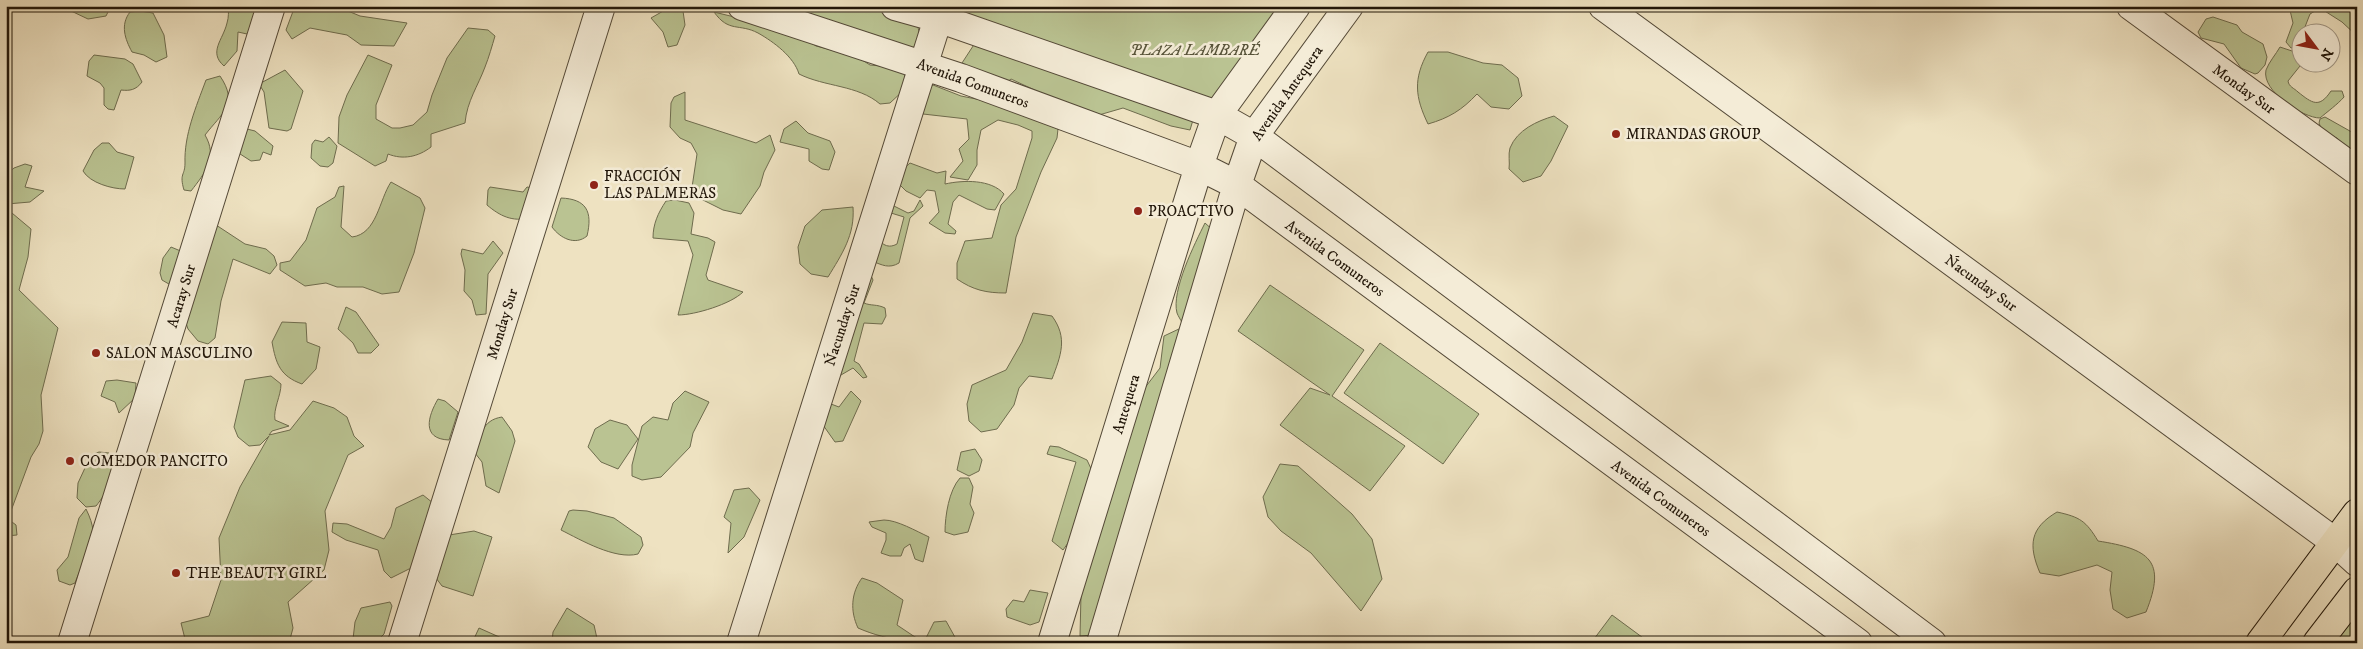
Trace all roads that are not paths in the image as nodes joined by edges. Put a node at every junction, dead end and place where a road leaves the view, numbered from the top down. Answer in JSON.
{"nodes":[{"id":1,"x":271,"y":6,"type":"edge"},
{"id":2,"x":601,"y":6,"type":"edge"},
{"id":3,"x":742,"y":6,"type":"edge"},
{"id":4,"x":895,"y":6,"type":"edge"},
{"id":5,"x":1296,"y":6,"type":"edge"},
{"id":6,"x":1349,"y":6,"type":"edge"},
{"id":7,"x":1603,"y":6,"type":"edge"},
{"id":8,"x":2131,"y":6,"type":"edge"},
{"id":9,"x":940,"y":12,"type":"edge"},
{"id":10,"x":924,"y":65,"type":"junction"},
{"id":11,"x":1217,"y":115,"type":"junction"},
{"id":12,"x":1254,"y":136,"type":"junction"},
{"id":13,"x":1199,"y":166,"type":"junction"},
{"id":14,"x":2357,"y":171,"type":"edge"},
{"id":15,"x":1237,"y":185,"type":"junction"},
{"id":16,"x":2357,"y":513,"type":"edge"},
{"id":17,"x":2335,"y":542,"type":"junction"},
{"id":18,"x":2357,"y":562,"type":"edge"},
{"id":19,"x":2357,"y":591,"type":"edge"},
{"id":20,"x":72,"y":643,"type":"edge"},
{"id":21,"x":402,"y":643,"type":"edge"},
{"id":22,"x":741,"y":643,"type":"edge"},
{"id":23,"x":1052,"y":643,"type":"edge"},
{"id":24,"x":1101,"y":643,"type":"edge"},
{"id":25,"x":1858,"y":643,"type":"edge"},
{"id":26,"x":1932,"y":643,"type":"edge"},
{"id":27,"x":2260,"y":643,"type":"edge"},
{"id":28,"x":2317,"y":643,"type":"edge"}],
"edges":[{"from":1,"to":20,"type":"street","name":"Acaray Sur"},
{"from":2,"to":21,"type":"street","name":"Monday Sur"},
{"from":3,"to":10,"type":"street","name":"Avenida Comuneros"},
{"from":4,"to":9,"type":"street"},
{"from":5,"to":11,"type":"street"},
{"from":6,"to":12,"type":"street","name":"Avenida Antequera"},
{"from":7,"to":17,"type":"street","name":"Ńacunday Sur"},
{"from":8,"to":14,"type":"street","name":"Monday Sur"},
{"from":9,"to":10,"type":"street","name":"Ńacunday Sur"},
{"from":9,"to":11,"type":"street"},
{"from":10,"to":13,"type":"street","name":"Avenida Comuneros"},
{"from":10,"to":22,"type":"street","name":"Ńacunday Sur"},
{"from":11,"to":12,"type":"street"},
{"from":11,"to":13,"type":"street"},
{"from":12,"to":15,"type":"street","name":"Avenida Antequera"},
{"from":12,"to":26,"type":"street"},
{"from":13,"to":15,"type":"street","name":"Avenida Comuneros"},
{"from":13,"to":23,"type":"street","name":"Antequera"},
{"from":15,"to":24,"type":"street"},
{"from":15,"to":25,"type":"street","name":"Avenida Comuneros"},
{"from":16,"to":17,"type":"main road"},
{"from":17,"to":18,"type":"street","name":"Ńacunday Sur"},
{"from":17,"to":27,"type":"main road"},
{"from":19,"to":28,"type":"main road"}]}
